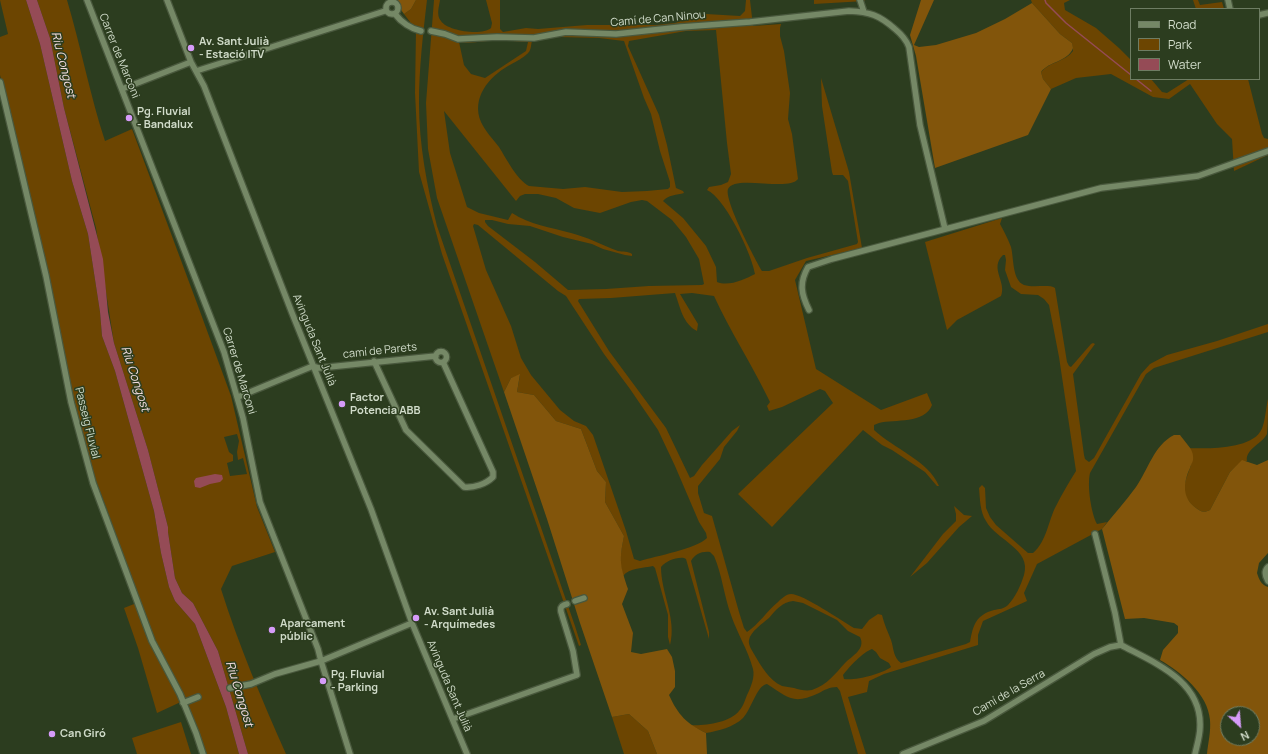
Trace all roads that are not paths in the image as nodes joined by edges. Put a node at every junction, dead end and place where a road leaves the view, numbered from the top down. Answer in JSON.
{"nodes":[{"id":1,"x":87,"y":0,"type":"edge"},
{"id":2,"x":167,"y":0,"type":"edge"},
{"id":3,"x":860,"y":0,"type":"edge"},
{"id":4,"x":385,"y":11,"type":"junction"},
{"id":5,"x":864,"y":12,"type":"junction"},
{"id":6,"x":395,"y":14,"type":"junction"},
{"id":7,"x":421,"y":30,"type":"dead end"},
{"id":8,"x":431,"y":31,"type":"dead end"},
{"id":9,"x":191,"y":62,"type":"junction"},
{"id":10,"x":196,"y":72,"type":"junction"},
{"id":11,"x":0,"y":82,"type":"edge"},
{"id":12,"x":122,"y":89,"type":"junction"},
{"id":13,"x":1268,"y":151,"type":"edge"},
{"id":14,"x":945,"y":229,"type":"junction"},
{"id":15,"x":809,"y":310,"type":"dead end"},
{"id":16,"x":436,"y":356,"type":"junction"},
{"id":17,"x":374,"y":362,"type":"junction"},
{"id":18,"x":442,"y":362,"type":"junction"},
{"id":19,"x":313,"y":366,"type":"junction"},
{"id":20,"x":238,"y":397,"type":"junction"},
{"id":21,"x":1095,"y":534,"type":"dead end"},
{"id":22,"x":1268,"y":567,"type":"edge"},
{"id":23,"x":1268,"y":581,"type":"edge"},
{"id":24,"x":584,"y":598,"type":"dead end"},
{"id":25,"x":575,"y":601,"type":"dead end"},
{"id":26,"x":567,"y":604,"type":"dead end"},
{"id":27,"x":412,"y":623,"type":"junction"},
{"id":28,"x":1121,"y":645,"type":"junction"},
{"id":29,"x":321,"y":661,"type":"junction"},
{"id":30,"x":230,"y":688,"type":"dead end"},
{"id":31,"x":198,"y":696,"type":"dead end"},
{"id":32,"x":184,"y":703,"type":"junction"},
{"id":33,"x":453,"y":720,"type":"junction"},
{"id":34,"x":203,"y":754,"type":"edge"},
{"id":35,"x":350,"y":754,"type":"edge"},
{"id":36,"x":467,"y":754,"type":"edge"},
{"id":37,"x":903,"y":754,"type":"edge"},
{"id":38,"x":1195,"y":754,"type":"edge"}],
"edges":[{"from":1,"to":12,"type":"street","name":"Carrer de Marconi"},
{"from":2,"to":9,"type":"street","name":"Avinguda Sant Julià"},
{"from":3,"to":5,"type":"street"},
{"from":4,"to":6,"type":"street"},
{"from":4,"to":6,"type":"street"},
{"from":4,"to":10,"type":"street"},
{"from":5,"to":8,"type":"street","name":"Camí de Can Ninou"},
{"from":5,"to":14,"type":"street"},
{"from":6,"to":7,"type":"street"},
{"from":9,"to":10,"type":"street","name":"Avinguda Sant Julià"},
{"from":9,"to":12,"type":"street"},
{"from":10,"to":19,"type":"street","name":"Avinguda Sant Julià"},
{"from":11,"to":32,"type":"street","name":"Passeig Fluvial"},
{"from":12,"to":20,"type":"street","name":"Carrer de Marconi"},
{"from":13,"to":14,"type":"street"},
{"from":14,"to":15,"type":"street"},
{"from":16,"to":17,"type":"street","name":"camí de Parets"},
{"from":16,"to":18,"type":"street"},
{"from":16,"to":18,"type":"street"},
{"from":17,"to":18,"type":"street"},
{"from":17,"to":19,"type":"street","name":"camí de Parets"},
{"from":19,"to":20,"type":"street","name":"camí de Parets"},
{"from":19,"to":27,"type":"street","name":"Avinguda Sant Julià"},
{"from":20,"to":29,"type":"street","name":"Carrer de Marconi"},
{"from":21,"to":28,"type":"street"},
{"from":22,"to":23,"type":"street"},
{"from":24,"to":25,"type":"street"},
{"from":26,"to":33,"type":"street"},
{"from":27,"to":29,"type":"street"},
{"from":27,"to":33,"type":"street","name":"Avinguda Sant Julià"},
{"from":28,"to":37,"type":"street","name":"Camí de la Serra"},
{"from":28,"to":38,"type":"street"},
{"from":29,"to":30,"type":"street"},
{"from":29,"to":35,"type":"street","name":"Carrer de Marconi"},
{"from":31,"to":32,"type":"street"},
{"from":32,"to":34,"type":"street","name":"Passeig Fluvial"},
{"from":33,"to":36,"type":"street","name":"Avinguda Sant Julià"}]}
